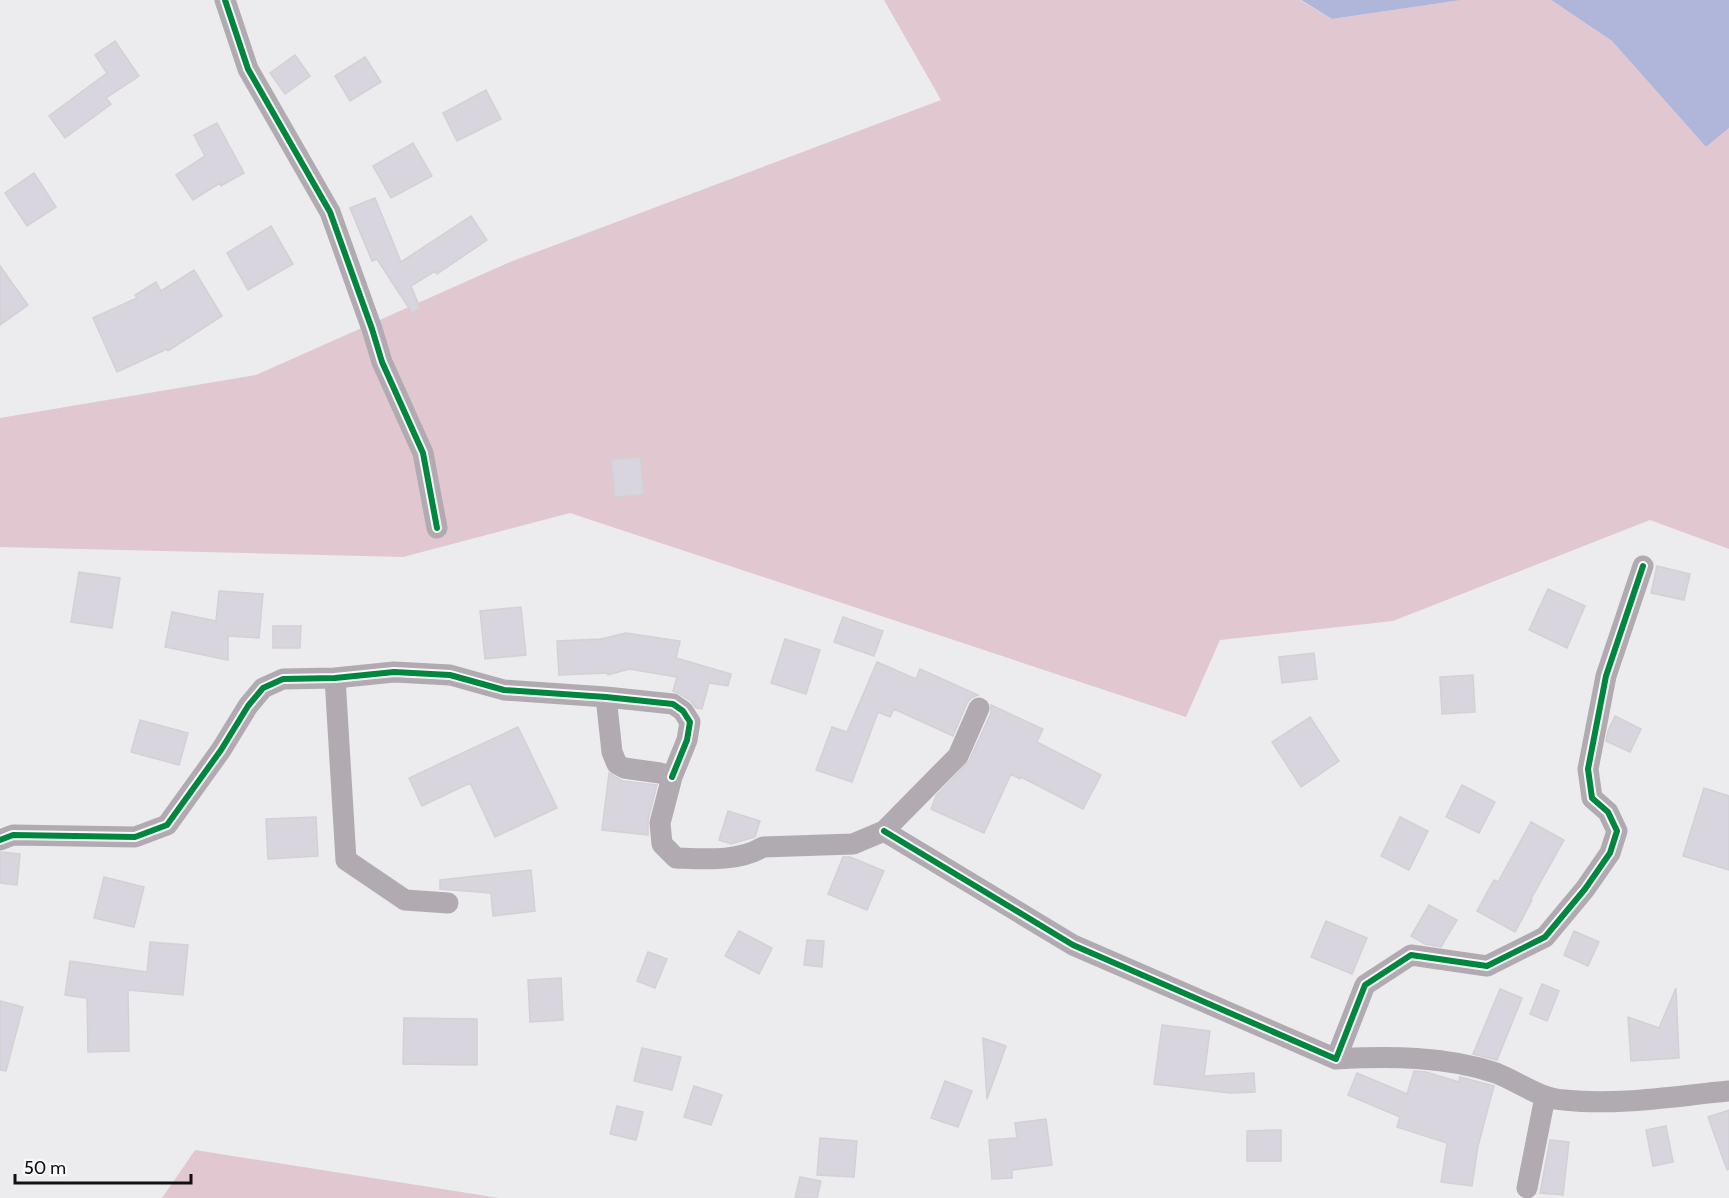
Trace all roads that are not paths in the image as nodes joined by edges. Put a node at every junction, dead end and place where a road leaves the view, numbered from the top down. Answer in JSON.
{"nodes":[{"id":1,"x":225,"y":0,"type":"edge"},
{"id":2,"x":437,"y":528,"type":"dead end"},
{"id":3,"x":1643,"y":566,"type":"dead end"},
{"id":4,"x":335,"y":678,"type":"junction"},
{"id":5,"x":606,"y":697,"type":"junction"},
{"id":6,"x":979,"y":708,"type":"dead end"},
{"id":7,"x":672,"y":777,"type":"junction"},
{"id":8,"x":884,"y":831,"type":"junction"},
{"id":9,"x":0,"y":840,"type":"edge"},
{"id":10,"x":448,"y":903,"type":"dead end"},
{"id":11,"x":1336,"y":1059,"type":"junction"},
{"id":12,"x":1729,"y":1091,"type":"edge"},
{"id":13,"x":1545,"y":1097,"type":"junction"},
{"id":14,"x":1527,"y":1188,"type":"dead end"}],
"edges":[{"from":1,"to":2,"type":"street"},
{"from":3,"to":11,"type":"street"},
{"from":4,"to":5,"type":"street"},
{"from":4,"to":9,"type":"street"},
{"from":4,"to":10,"type":"street"},
{"from":5,"to":7,"type":"street"},
{"from":5,"to":7,"type":"street"},
{"from":6,"to":8,"type":"street"},
{"from":7,"to":8,"type":"street"},
{"from":8,"to":11,"type":"street"},
{"from":11,"to":13,"type":"street"},
{"from":12,"to":13,"type":"street"},
{"from":13,"to":14,"type":"street"}]}
